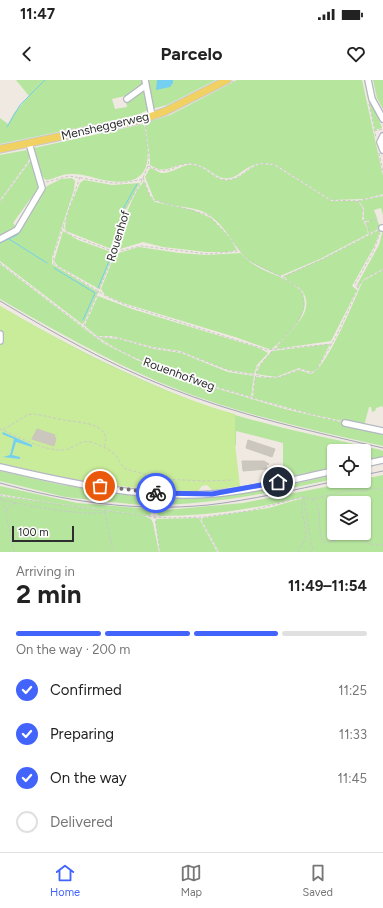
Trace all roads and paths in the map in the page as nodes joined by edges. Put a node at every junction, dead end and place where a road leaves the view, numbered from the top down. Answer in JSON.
{"nodes":[{"id":1,"x":226,"y":80,"type":"edge"},
{"id":2,"x":368,"y":80,"type":"edge"},
{"id":3,"x":145,"y":83,"type":"edge"},
{"id":4,"x":368,"y":98,"type":"dead end"},
{"id":5,"x":127,"y":99,"type":"dead end"},
{"id":6,"x":152,"y":116,"type":"junction"},
{"id":7,"x":383,"y":118,"type":"edge"},
{"id":8,"x":145,"y":123,"type":"dead end"},
{"id":9,"x":383,"y":124,"type":"edge"},
{"id":10,"x":383,"y":129,"type":"edge"},
{"id":11,"x":374,"y":131,"type":"junction"},
{"id":12,"x":383,"y":136,"type":"edge"},
{"id":13,"x":29,"y":143,"type":"junction"},
{"id":14,"x":377,"y":143,"type":"dead end"},
{"id":15,"x":0,"y":149,"type":"edge"},
{"id":16,"x":381,"y":150,"type":"edge"},
{"id":17,"x":33,"y":157,"type":"junction"},
{"id":18,"x":380,"y":160,"type":"junction"},
{"id":19,"x":383,"y":160,"type":"edge"},
{"id":20,"x":148,"y":166,"type":"junction"},
{"id":21,"x":383,"y":172,"type":"edge"},
{"id":22,"x":80,"y":177,"type":"junction"},
{"id":23,"x":144,"y":178,"type":"junction"},
{"id":24,"x":42,"y":184,"type":"junction"},
{"id":25,"x":383,"y":195,"type":"edge"},
{"id":26,"x":0,"y":201,"type":"edge"},
{"id":27,"x":358,"y":201,"type":"junction"},
{"id":28,"x":379,"y":218,"type":"dead end"},
{"id":29,"x":364,"y":223,"type":"junction"},
{"id":30,"x":63,"y":226,"type":"junction"},
{"id":31,"x":369,"y":234,"type":"junction"},
{"id":32,"x":0,"y":239,"type":"edge"},
{"id":33,"x":240,"y":250,"type":"junction"},
{"id":34,"x":115,"y":252,"type":"junction"},
{"id":35,"x":0,"y":263,"type":"edge"},
{"id":36,"x":383,"y":270,"type":"edge"},
{"id":37,"x":282,"y":277,"type":"junction"},
{"id":38,"x":358,"y":289,"type":"junction"},
{"id":39,"x":99,"y":292,"type":"junction"},
{"id":40,"x":83,"y":326,"type":"junction"},
{"id":41,"x":0,"y":334,"type":"edge"},
{"id":42,"x":97,"y":337,"type":"junction"},
{"id":43,"x":0,"y":341,"type":"edge"},
{"id":44,"x":332,"y":344,"type":"junction"},
{"id":45,"x":272,"y":350,"type":"junction"},
{"id":46,"x":255,"y":376,"type":"junction"},
{"id":47,"x":252,"y":398,"type":"junction"},
{"id":48,"x":345,"y":423,"type":"joint"},
{"id":49,"x":0,"y":429,"type":"edge"},
{"id":50,"x":3,"y":430,"type":"junction"},
{"id":51,"x":383,"y":431,"type":"edge"},
{"id":52,"x":104,"y":448,"type":"junction"},
{"id":53,"x":383,"y":460,"type":"edge"},
{"id":54,"x":371,"y":463,"type":"edge"},
{"id":55,"x":0,"y":467,"type":"edge"},
{"id":56,"x":327,"y":472,"type":"edge"},
{"id":57,"x":233,"y":480,"type":"dead end"},
{"id":58,"x":383,"y":490,"type":"edge"},
{"id":59,"x":0,"y":495,"type":"edge"},
{"id":60,"x":154,"y":496,"type":"dead end"},
{"id":61,"x":304,"y":497,"type":"junction"},
{"id":62,"x":0,"y":498,"type":"edge"},
{"id":63,"x":313,"y":499,"type":"junction"},
{"id":64,"x":3,"y":500,"type":"junction"},
{"id":65,"x":19,"y":503,"type":"junction"},
{"id":66,"x":154,"y":504,"type":"dead end"},
{"id":67,"x":7,"y":511,"type":"junction"},
{"id":68,"x":105,"y":511,"type":"junction"},
{"id":69,"x":154,"y":511,"type":"dead end"},
{"id":70,"x":154,"y":517,"type":"junction"},
{"id":71,"x":200,"y":517,"type":"junction"},
{"id":72,"x":383,"y":545,"type":"edge"},
{"id":73,"x":14,"y":552,"type":"edge"},
{"id":74,"x":113,"y":552,"type":"edge"},
{"id":75,"x":160,"y":552,"type":"edge"},
{"id":76,"x":218,"y":552,"type":"edge"},
{"id":77,"x":298,"y":552,"type":"edge"},
{"id":78,"x":311,"y":552,"type":"edge"}],
"edges":[{"from":1,"to":6,"type":"main road","name":"Mensheggerweg"},
{"from":2,"to":7,"type":"street"},
{"from":3,"to":5,"type":"street"},
{"from":3,"to":6,"type":"street"},
{"from":4,"to":11,"type":"path"},
{"from":6,"to":13,"type":"main road","name":"Mensheggerweg"},
{"from":7,"to":9,"type":"street"},
{"from":8,"to":20,"type":"path","name":"Rouenhof"},
{"from":10,"to":11,"type":"path"},
{"from":11,"to":14,"type":"path"},
{"from":12,"to":16,"type":"street"},
{"from":13,"to":15,"type":"main road","name":"Mensheggerweg"},
{"from":13,"to":17,"type":"street"},
{"from":16,"to":18,"type":"path"},
{"from":17,"to":24,"type":"street"},
{"from":17,"to":26,"type":"path"},
{"from":18,"to":19,"type":"path"},
{"from":18,"to":21,"type":"path"},
{"from":20,"to":23,"type":"path","name":"Rouenhof"},
{"from":20,"to":27,"type":"path"},
{"from":22,"to":23,"type":"path"},
{"from":22,"to":24,"type":"path"},
{"from":22,"to":30,"type":"path"},
{"from":23,"to":33,"type":"path"},
{"from":23,"to":34,"type":"path","name":"Rouenhof"},
{"from":24,"to":32,"type":"street"},
{"from":25,"to":27,"type":"path"},
{"from":27,"to":29,"type":"path"},
{"from":28,"to":29,"type":"path"},
{"from":29,"to":31,"type":"path"},
{"from":30,"to":34,"type":"path"},
{"from":30,"to":39,"type":"path"},
{"from":31,"to":37,"type":"path"},
{"from":31,"to":38,"type":"path"},
{"from":33,"to":34,"type":"path"},
{"from":33,"to":37,"type":"path"},
{"from":34,"to":39,"type":"path","name":"Rouenhof"},
{"from":35,"to":40,"type":"path","name":"Rouenhofweg"},
{"from":36,"to":38,"type":"path"},
{"from":37,"to":45,"type":"path"},
{"from":38,"to":44,"type":"path"},
{"from":39,"to":40,"type":"path","name":"Rouenhof"},
{"from":39,"to":45,"type":"path"},
{"from":40,"to":42,"type":"path","name":"Rouenhofweg"},
{"from":41,"to":43,"type":"street"},
{"from":42,"to":46,"type":"path"},
{"from":42,"to":47,"type":"path","name":"Rouenhofweg"},
{"from":44,"to":45,"type":"path"},
{"from":44,"to":46,"type":"path"},
{"from":45,"to":46,"type":"path"},
{"from":46,"to":47,"type":"path"},
{"from":47,"to":48,"type":"path","name":"Rouenhofweg"},
{"from":48,"to":51,"type":"street"},
{"from":49,"to":50,"type":"path"},
{"from":50,"to":52,"type":"path"},
{"from":50,"to":52,"type":"path"},
{"from":52,"to":57,"type":"path"},
{"from":53,"to":54,"type":"street"},
{"from":55,"to":56,"type":"street"},
{"from":58,"to":63,"type":"path"},
{"from":59,"to":68,"type":"path"},
{"from":60,"to":66,"type":"path"},
{"from":61,"to":63,"type":"path"},
{"from":61,"to":71,"type":"path"},
{"from":61,"to":77,"type":"path"},
{"from":61,"to":78,"type":"path"},
{"from":62,"to":64,"type":"path"},
{"from":63,"to":72,"type":"path"},
{"from":64,"to":65,"type":"path"},
{"from":64,"to":67,"type":"path"},
{"from":65,"to":67,"type":"path"},
{"from":65,"to":68,"type":"path"},
{"from":67,"to":73,"type":"path"},
{"from":68,"to":70,"type":"path"},
{"from":68,"to":74,"type":"path"},
{"from":69,"to":70,"type":"path"},
{"from":70,"to":71,"type":"path"},
{"from":70,"to":75,"type":"path"},
{"from":71,"to":76,"type":"path"}]}
